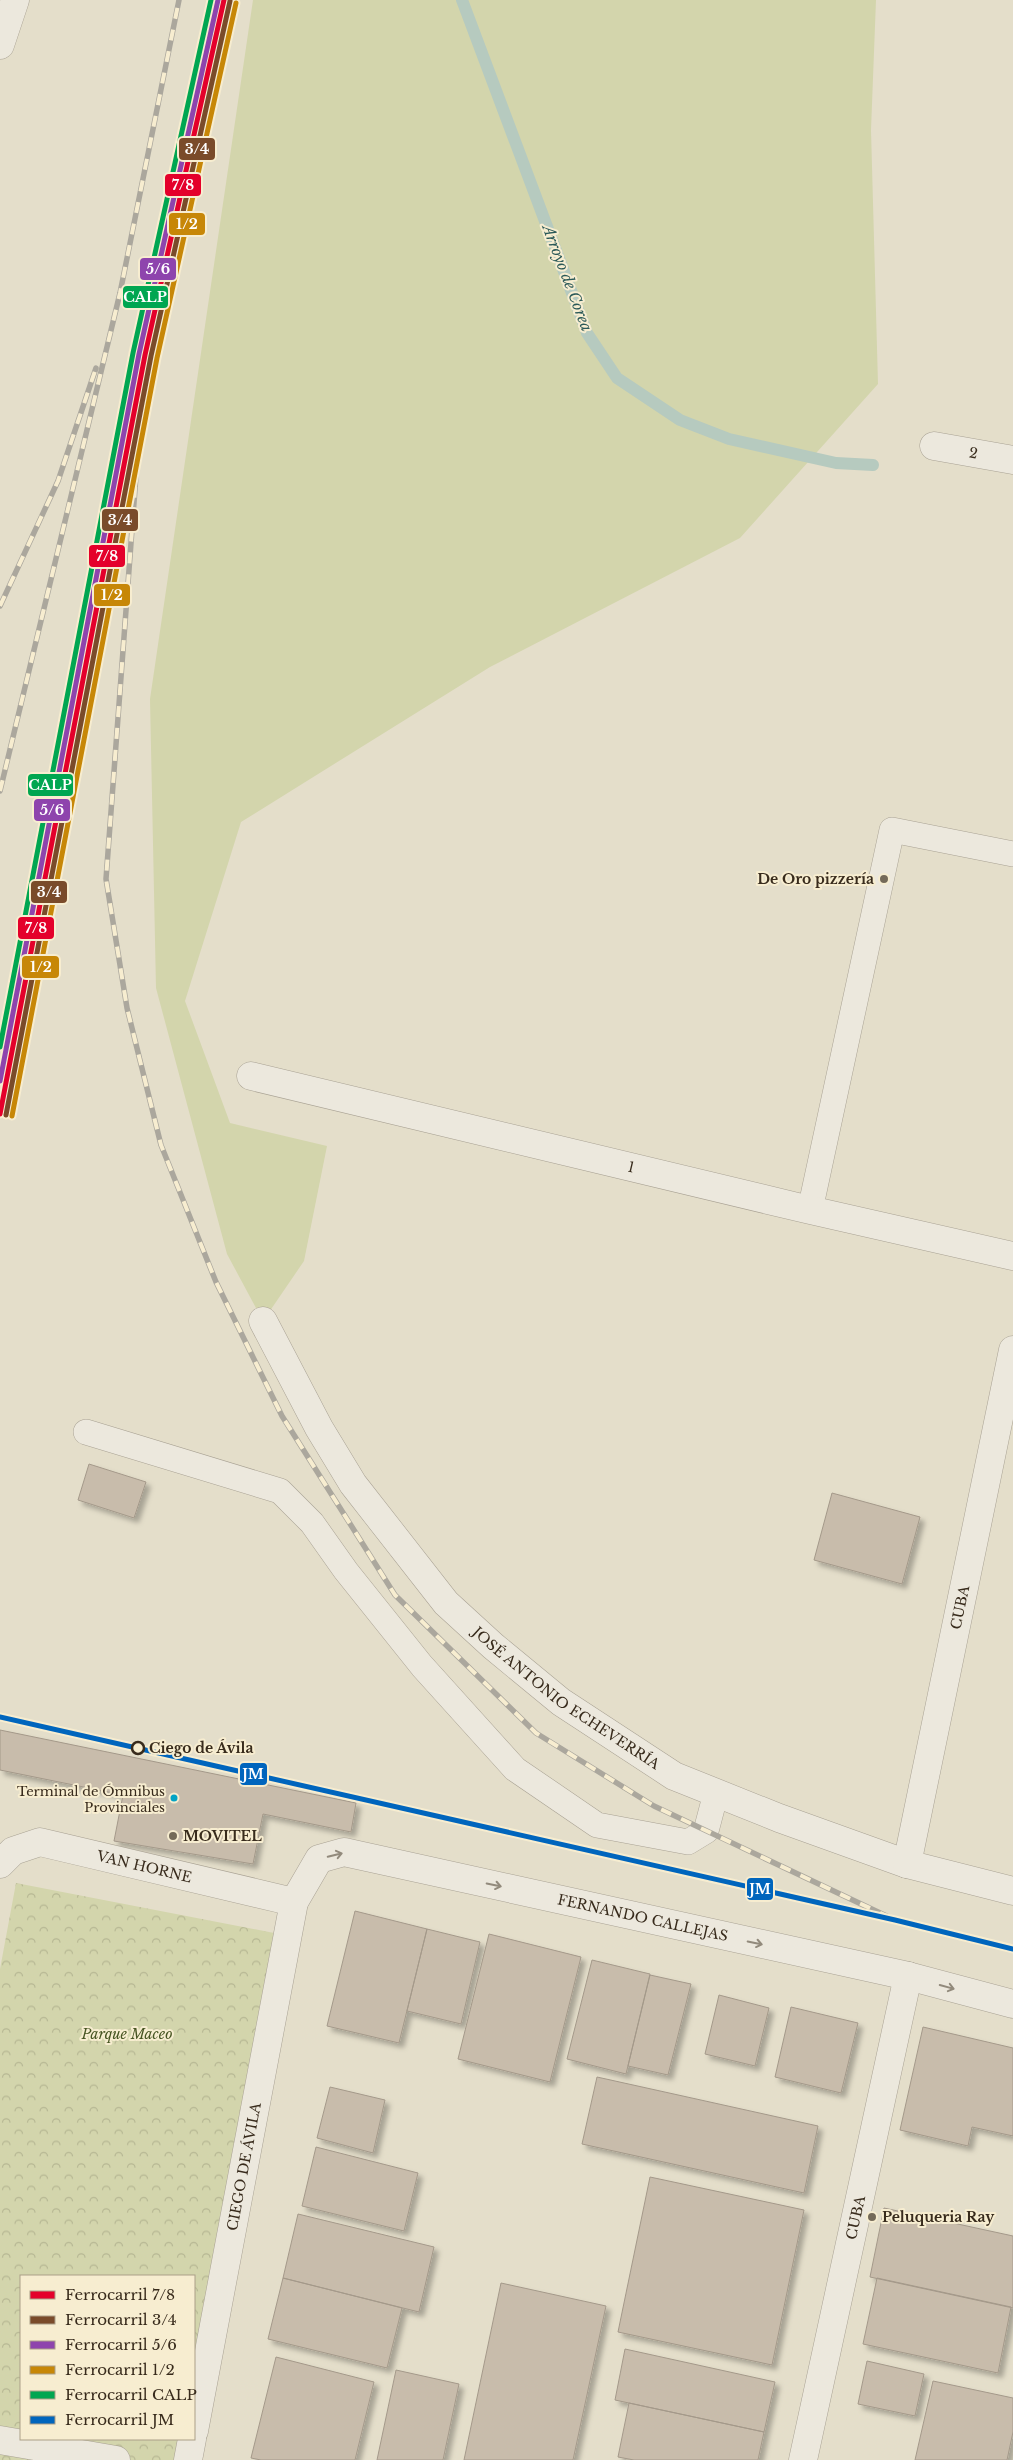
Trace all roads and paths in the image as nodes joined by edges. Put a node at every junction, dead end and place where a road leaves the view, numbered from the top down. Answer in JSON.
{"nodes":[{"id":1,"x":15,"y":0,"type":"edge"},
{"id":2,"x":0,"y":45,"type":"edge"},
{"id":3,"x":934,"y":446,"type":"dead end"},
{"id":4,"x":1013,"y":460,"type":"edge"},
{"id":5,"x":1013,"y":854,"type":"edge"},
{"id":6,"x":251,"y":1076,"type":"dead end"},
{"id":7,"x":810,"y":1210,"type":"junction"},
{"id":8,"x":1013,"y":1256,"type":"edge"},
{"id":9,"x":263,"y":1321,"type":"dead end"},
{"id":10,"x":1013,"y":1350,"type":"edge"},
{"id":11,"x":86,"y":1432,"type":"dead end"},
{"id":12,"x":716,"y":1793,"type":"junction"},
{"id":13,"x":0,"y":1864,"type":"edge"},
{"id":14,"x":907,"y":1864,"type":"junction"},
{"id":15,"x":1013,"y":1891,"type":"edge"},
{"id":16,"x":294,"y":1902,"type":"junction"},
{"id":17,"x":908,"y":1976,"type":"junction"},
{"id":18,"x":1013,"y":2004,"type":"edge"},
{"id":19,"x":195,"y":2426,"type":"edge"},
{"id":20,"x":0,"y":2440,"type":"edge"},
{"id":21,"x":192,"y":2440,"type":"edge"},
{"id":22,"x":116,"y":2460,"type":"edge"},
{"id":23,"x":188,"y":2460,"type":"edge"},
{"id":24,"x":803,"y":2460,"type":"edge"}],
"edges":[{"from":1,"to":2,"type":"street"},
{"from":3,"to":4,"type":"street","name":"2"},
{"from":5,"to":7,"type":"lane"},
{"from":6,"to":7,"type":"street","name":"1"},
{"from":7,"to":8,"type":"street","name":"1"},
{"from":9,"to":12,"type":"street","name":"JOSÉ ANTONIO ECHEVERRÍA"},
{"from":10,"to":14,"type":"street","name":"CUBA"},
{"from":11,"to":12,"type":"lane"},
{"from":12,"to":14,"type":"street","name":"JOSÉ ANTONIO ECHEVERRÍA"},
{"from":13,"to":16,"type":"street","name":"VAN HORNE"},
{"from":14,"to":15,"type":"street","name":"JOSÉ ANTONIO ECHEVERRÍA"},
{"from":16,"to":17,"type":"street","name":"FERNANDO CALLEJAS","one_way":true},
{"from":16,"to":19,"type":"street","name":"CIEGO DE ÁVILA"},
{"from":17,"to":18,"type":"street","name":"FERNANDO CALLEJAS","one_way":true},
{"from":17,"to":24,"type":"street","name":"CUBA"},
{"from":20,"to":22,"type":"street"},
{"from":21,"to":23,"type":"street"}]}
